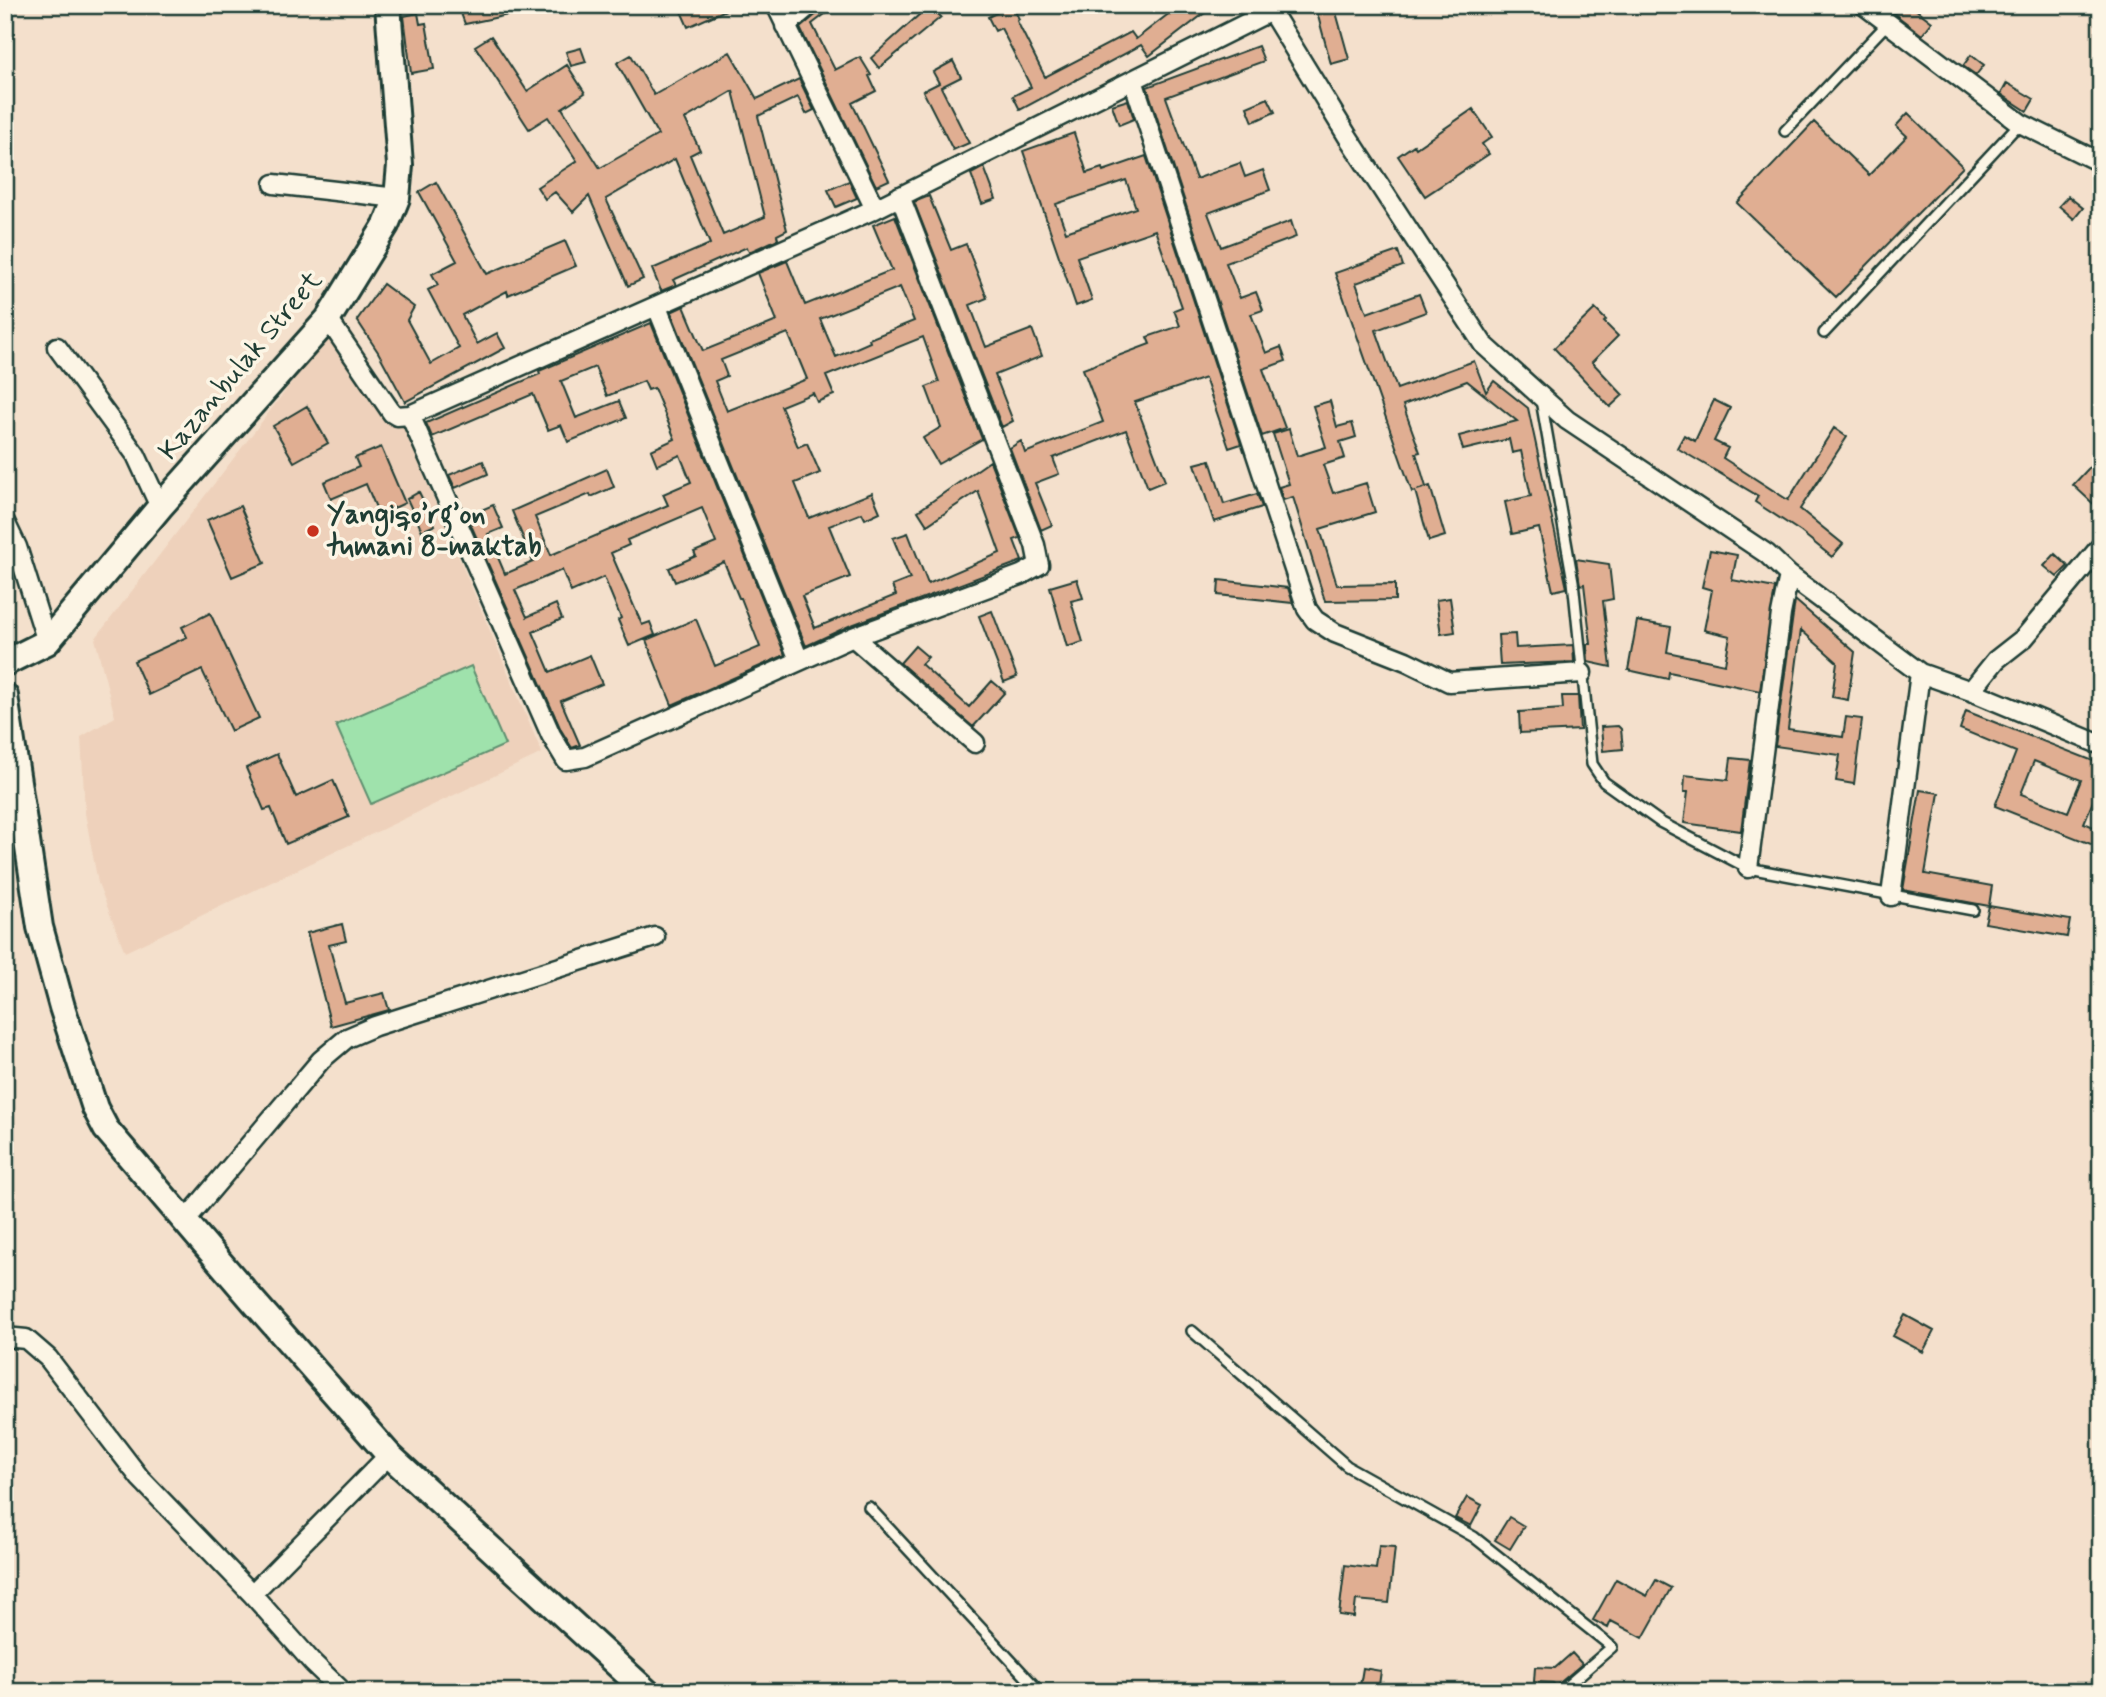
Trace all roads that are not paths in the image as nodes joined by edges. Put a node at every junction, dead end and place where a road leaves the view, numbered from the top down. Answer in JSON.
{"nodes":[{"id":1,"x":388,"y":5,"type":"edge"},
{"id":2,"x":776,"y":5,"type":"edge"},
{"id":3,"x":810,"y":5,"type":"edge"},
{"id":4,"x":1864,"y":5,"type":"edge"},
{"id":5,"x":1272,"y":8,"type":"edge"},
{"id":6,"x":1888,"y":23,"type":"junction"},
{"id":7,"x":785,"y":26,"type":"junction"},
{"id":8,"x":1133,"y":80,"type":"junction"},
{"id":9,"x":2020,"y":123,"type":"junction"},
{"id":10,"x":1785,"y":131,"type":"dead end"},
{"id":11,"x":2101,"y":163,"type":"edge"},
{"id":12,"x":274,"y":184,"type":"dead end"},
{"id":13,"x":900,"y":196,"type":"junction"},
{"id":14,"x":397,"y":198,"type":"junction"},
{"id":15,"x":875,"y":209,"type":"junction"},
{"id":16,"x":657,"y":307,"type":"junction"},
{"id":17,"x":328,"y":319,"type":"junction"},
{"id":18,"x":1824,"y":333,"type":"dead end"},
{"id":19,"x":57,"y":347,"type":"dead end"},
{"id":20,"x":1540,"y":395,"type":"junction"},
{"id":21,"x":410,"y":415,"type":"junction"},
{"id":22,"x":160,"y":507,"type":"junction"},
{"id":23,"x":5,"y":522,"type":"edge"},
{"id":24,"x":2101,"y":546,"type":"edge"},
{"id":25,"x":1789,"y":575,"type":"junction"},
{"id":26,"x":853,"y":638,"type":"junction"},
{"id":27,"x":47,"y":642,"type":"junction"},
{"id":28,"x":799,"y":660,"type":"junction"},
{"id":29,"x":5,"y":663,"type":"edge"},
{"id":30,"x":1582,"y":673,"type":"junction"},
{"id":31,"x":1920,"y":673,"type":"junction"},
{"id":32,"x":1971,"y":691,"type":"junction"},
{"id":33,"x":5,"y":696,"type":"edge"},
{"id":34,"x":975,"y":743,"type":"dead end"},
{"id":35,"x":2101,"y":745,"type":"edge"},
{"id":36,"x":1748,"y":869,"type":"junction"},
{"id":37,"x":1891,"y":896,"type":"junction"},
{"id":38,"x":1973,"y":910,"type":"dead end"},
{"id":39,"x":655,"y":937,"type":"dead end"},
{"id":40,"x":185,"y":1221,"type":"junction"},
{"id":41,"x":1192,"y":1331,"type":"dead end"},
{"id":42,"x":5,"y":1337,"type":"edge"},
{"id":43,"x":389,"y":1455,"type":"junction"},
{"id":44,"x":869,"y":1507,"type":"dead end"},
{"id":45,"x":251,"y":1594,"type":"junction"},
{"id":46,"x":342,"y":1692,"type":"edge"},
{"id":47,"x":647,"y":1692,"type":"edge"},
{"id":48,"x":1040,"y":1692,"type":"edge"},
{"id":49,"x":1560,"y":1692,"type":"edge"}],
"edges":[{"from":1,"to":14,"type":"street","name":"Kazanbulak Street"},
{"from":2,"to":7,"type":"street"},
{"from":3,"to":7,"type":"street"},
{"from":4,"to":6,"type":"street"},
{"from":5,"to":8,"type":"street"},
{"from":5,"to":20,"type":"street"},
{"from":6,"to":9,"type":"street"},
{"from":6,"to":10,"type":"lane"},
{"from":7,"to":15,"type":"street"},
{"from":8,"to":13,"type":"street"},
{"from":8,"to":30,"type":"street"},
{"from":9,"to":11,"type":"street"},
{"from":9,"to":18,"type":"lane"},
{"from":12,"to":14,"type":"street"},
{"from":13,"to":15,"type":"street"},
{"from":13,"to":26,"type":"street"},
{"from":14,"to":17,"type":"street","name":"Kazanbulak Street"},
{"from":15,"to":16,"type":"street"},
{"from":16,"to":21,"type":"street"},
{"from":16,"to":28,"type":"street"},
{"from":17,"to":21,"type":"street"},
{"from":17,"to":22,"type":"street","name":"Kazanbulak Street"},
{"from":19,"to":22,"type":"street"},
{"from":20,"to":25,"type":"street"},
{"from":20,"to":30,"type":"lane"},
{"from":21,"to":28,"type":"street"},
{"from":22,"to":27,"type":"street","name":"Kazanbulak Street"},
{"from":23,"to":27,"type":"street"},
{"from":24,"to":32,"type":"street"},
{"from":25,"to":31,"type":"street"},
{"from":25,"to":36,"type":"street"},
{"from":26,"to":28,"type":"street"},
{"from":26,"to":34,"type":"street"},
{"from":27,"to":29,"type":"street","name":"Kazanbulak Street"},
{"from":30,"to":36,"type":"lane"},
{"from":31,"to":32,"type":"street"},
{"from":31,"to":37,"type":"street"},
{"from":32,"to":35,"type":"street"},
{"from":33,"to":40,"type":"street"},
{"from":36,"to":37,"type":"lane"},
{"from":37,"to":38,"type":"lane"},
{"from":39,"to":40,"type":"street"},
{"from":40,"to":43,"type":"street"},
{"from":41,"to":49,"type":"lane"},
{"from":42,"to":45,"type":"street"},
{"from":43,"to":45,"type":"street"},
{"from":43,"to":47,"type":"street"},
{"from":44,"to":48,"type":"lane"},
{"from":45,"to":46,"type":"street"}]}
